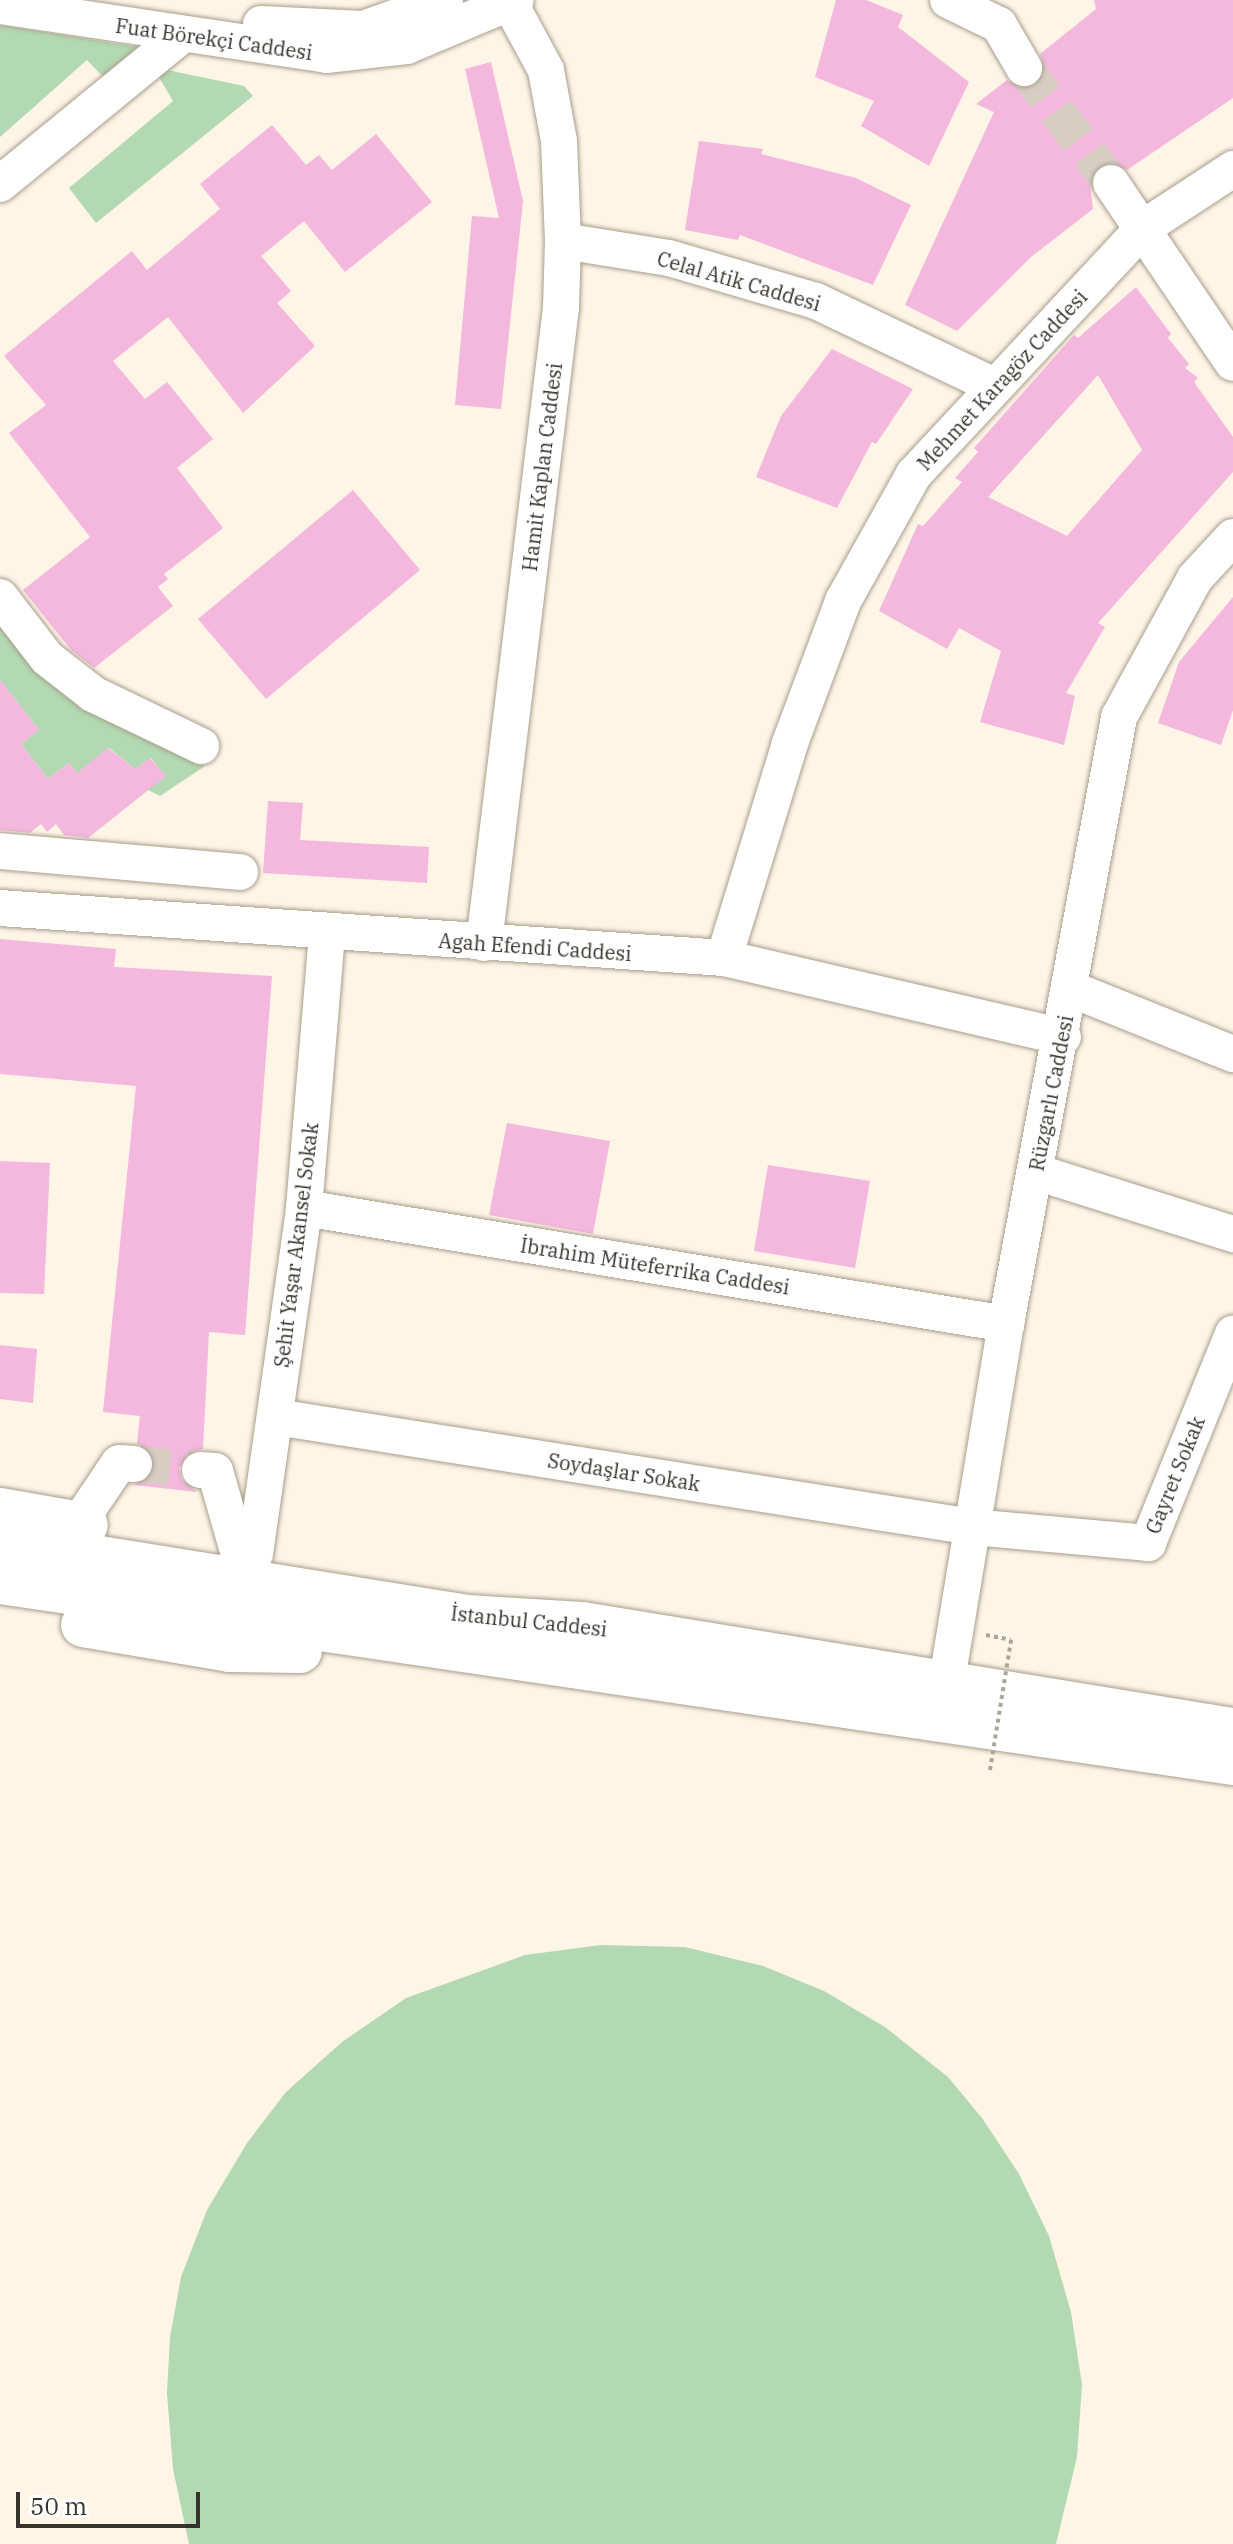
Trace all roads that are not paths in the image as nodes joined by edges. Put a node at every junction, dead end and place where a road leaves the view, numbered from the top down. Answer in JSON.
{"nodes":[{"id":1,"x":99,"y":0,"type":"edge"},
{"id":2,"x":445,"y":0,"type":"edge"},
{"id":3,"x":948,"y":0,"type":"edge"},
{"id":4,"x":512,"y":1,"type":"edge"},
{"id":5,"x":0,"y":6,"type":"edge"},
{"id":6,"x":392,"y":10,"type":"edge"},
{"id":7,"x":1005,"y":12,"type":"edge"},
{"id":8,"x":181,"y":36,"type":"junction"},
{"id":9,"x":1024,"y":68,"type":"tunnel mouth"},
{"id":10,"x":1233,"y":169,"type":"edge"},
{"id":11,"x":1111,"y":183,"type":"tunnel mouth"},
{"id":12,"x":0,"y":184,"type":"edge"},
{"id":13,"x":1143,"y":228,"type":"junction"},
{"id":14,"x":563,"y":241,"type":"junction"},
{"id":15,"x":1233,"y":363,"type":"edge"},
{"id":16,"x":994,"y":386,"type":"junction"},
{"id":17,"x":1233,"y":537,"type":"edge"},
{"id":18,"x":0,"y":597,"type":"edge"},
{"id":19,"x":201,"y":746,"type":"dead end"},
{"id":20,"x":0,"y":851,"type":"edge"},
{"id":21,"x":240,"y":872,"type":"dead end"},
{"id":22,"x":0,"y":908,"type":"edge"},
{"id":23,"x":327,"y":934,"type":"junction"},
{"id":24,"x":484,"y":943,"type":"junction"},
{"id":25,"x":724,"y":958,"type":"junction"},
{"id":26,"x":1071,"y":989,"type":"junction"},
{"id":27,"x":1063,"y":1037,"type":"junction"},
{"id":28,"x":1233,"y":1054,"type":"edge"},
{"id":29,"x":1036,"y":1172,"type":"junction"},
{"id":30,"x":304,"y":1208,"type":"junction"},
{"id":31,"x":1233,"y":1234,"type":"edge"},
{"id":32,"x":1006,"y":1324,"type":"junction"},
{"id":33,"x":1233,"y":1334,"type":"edge"},
{"id":34,"x":276,"y":1417,"type":"junction"},
{"id":35,"x":134,"y":1464,"type":"tunnel mouth"},
{"id":36,"x":200,"y":1470,"type":"tunnel mouth"},
{"id":37,"x":0,"y":1510,"type":"edge"},
{"id":38,"x":78,"y":1524,"type":"junction"},
{"id":39,"x":972,"y":1527,"type":"junction"},
{"id":40,"x":0,"y":1542,"type":"edge"},
{"id":41,"x":247,"y":1553,"type":"junction"},
{"id":42,"x":0,"y":1582,"type":"edge"},
{"id":43,"x":0,"y":1611,"type":"edge"},
{"id":44,"x":466,"y":1635,"type":"junction"},
{"id":45,"x":947,"y":1680,"type":"junction"},
{"id":46,"x":1233,"y":1702,"type":"edge"},
{"id":47,"x":1054,"y":1720,"type":"junction"},
{"id":48,"x":1233,"y":1730,"type":"edge"},
{"id":49,"x":1233,"y":1763,"type":"edge"},
{"id":50,"x":1233,"y":1785,"type":"edge"}],
"edges":[{"from":1,"to":6,"type":"street","name":"Fuat Börekçi Caddesi"},
{"from":2,"to":6,"type":"street","name":"Fuat Börekçi Caddesi"},
{"from":3,"to":7,"type":"street"},
{"from":4,"to":8,"type":"street","name":"Fuat Börekçi Caddesi"},
{"from":4,"to":14,"type":"street","name":"Hamit Kaplan Caddesi"},
{"from":5,"to":8,"type":"street","name":"Fuat Börekçi Caddesi"},
{"from":7,"to":9,"type":"street"},
{"from":8,"to":12,"type":"street"},
{"from":10,"to":13,"type":"street","name":"Mehmet Karagöz Caddesi"},
{"from":11,"to":13,"type":"street"},
{"from":13,"to":15,"type":"street"},
{"from":13,"to":16,"type":"street","name":"Mehmet Karagöz Caddesi"},
{"from":14,"to":16,"type":"street","name":"Celal Atik Caddesi"},
{"from":14,"to":24,"type":"street","name":"Hamit Kaplan Caddesi"},
{"from":16,"to":25,"type":"street","name":"Mehmet Karagöz Caddesi"},
{"from":17,"to":26,"type":"street","name":"Rüzgarlı Caddesi"},
{"from":18,"to":19,"type":"street"},
{"from":20,"to":21,"type":"street"},
{"from":22,"to":23,"type":"street","name":"Agah Efendi Caddesi"},
{"from":23,"to":24,"type":"street","name":"Agah Efendi Caddesi"},
{"from":23,"to":30,"type":"street","name":"Şehit Yaşar Akansel Sokak"},
{"from":24,"to":25,"type":"street","name":"Agah Efendi Caddesi"},
{"from":25,"to":27,"type":"street","name":"Agah Efendi Caddesi"},
{"from":26,"to":27,"type":"street","name":"Rüzgarlı Caddesi"},
{"from":26,"to":28,"type":"street"},
{"from":27,"to":29,"type":"street","name":"Rüzgarlı Caddesi"},
{"from":29,"to":31,"type":"street"},
{"from":29,"to":32,"type":"street","name":"Rüzgarlı Caddesi"},
{"from":30,"to":32,"type":"street","name":"İbrahim Müteferrika Caddesi"},
{"from":30,"to":34,"type":"street","name":"Şehit Yaşar Akansel Sokak"},
{"from":32,"to":39,"type":"street","name":"Rüzgarlı Caddesi"},
{"from":33,"to":39,"type":"street","name":"Gayret Sokak"},
{"from":34,"to":39,"type":"street","name":"Soydaşlar Sokak"},
{"from":34,"to":41,"type":"street","name":"Şehit Yaşar Akansel Sokak"},
{"from":35,"to":38,"type":"street"},
{"from":36,"to":41,"type":"street"},
{"from":37,"to":38,"type":"main road"},
{"from":38,"to":41,"type":"main road"},
{"from":39,"to":45,"type":"street","name":"Rüzgarlı Caddesi"},
{"from":40,"to":44,"type":"main road","name":"İstanbul Caddesi"},
{"from":41,"to":44,"type":"main road"},
{"from":42,"to":44,"type":"main road","name":"İstanbul Caddesi"},
{"from":43,"to":44,"type":"main road"},
{"from":44,"to":45,"type":"main road","name":"İstanbul Caddesi"},
{"from":44,"to":47,"type":"main road","name":"İstanbul Caddesi"},
{"from":45,"to":47,"type":"main road","name":"İstanbul Caddesi"},
{"from":46,"to":47,"type":"main road","name":"İstanbul Caddesi"},
{"from":47,"to":48,"type":"main road","name":"İstanbul Caddesi"},
{"from":47,"to":49,"type":"main road","name":"İstanbul Caddesi"},
{"from":47,"to":50,"type":"main road","name":"İstanbul Caddesi"}]}
